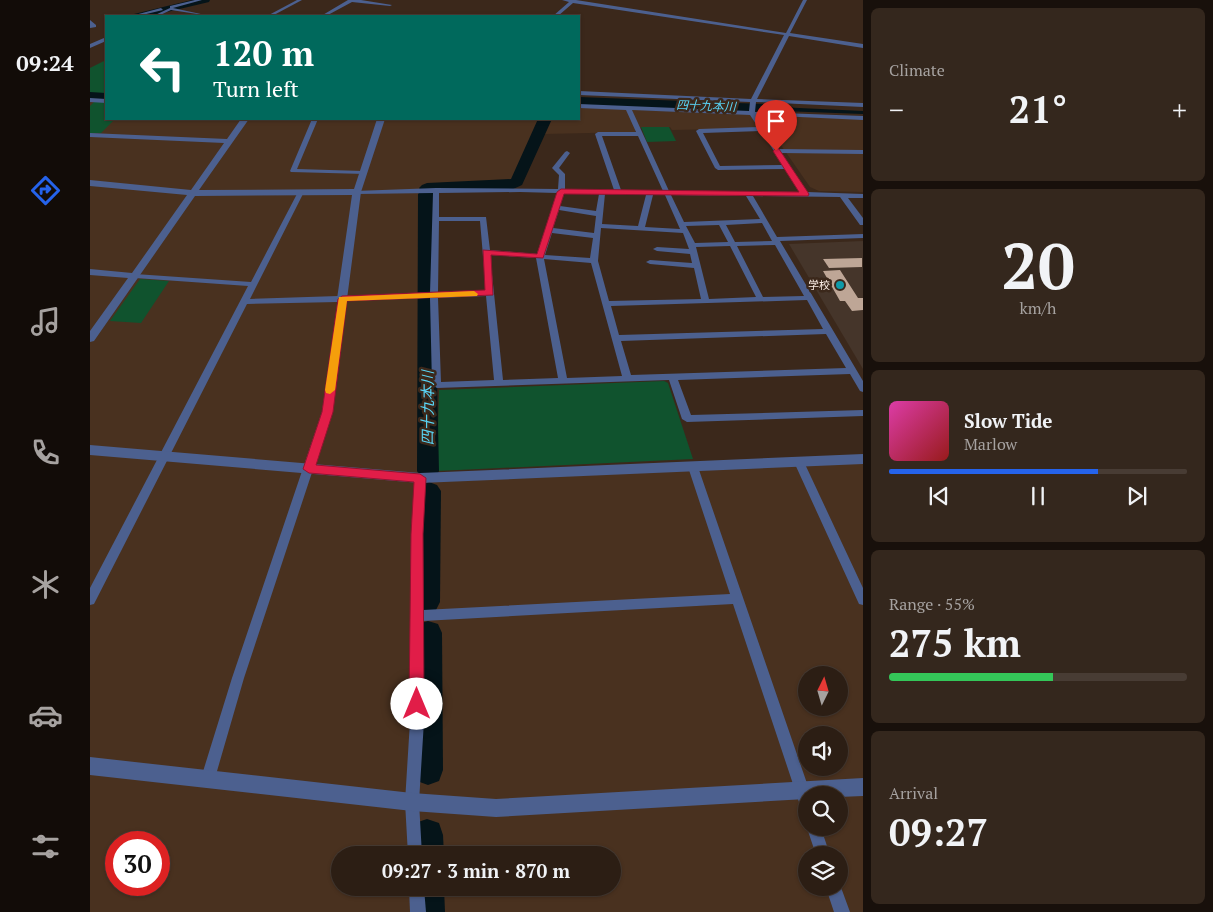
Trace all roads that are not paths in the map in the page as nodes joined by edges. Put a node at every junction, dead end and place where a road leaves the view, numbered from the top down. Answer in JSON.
{"nodes":[{"id":1,"x":200,"y":0,"type":"edge"},
{"id":2,"x":300,"y":0,"type":"edge"},
{"id":3,"x":351,"y":0,"type":"edge"},
{"id":4,"x":362,"y":0,"type":"edge"},
{"id":5,"x":564,"y":0,"type":"edge"},
{"id":6,"x":805,"y":0,"type":"edge"},
{"id":7,"x":573,"y":1,"type":"edge"},
{"id":8,"x":171,"y":7,"type":"junction"},
{"id":9,"x":137,"y":15,"type":"edge"},
{"id":10,"x":157,"y":15,"type":"edge"},
{"id":11,"x":204,"y":15,"type":"edge"},
{"id":12,"x":271,"y":15,"type":"edge"},
{"id":13,"x":325,"y":15,"type":"edge"},
{"id":14,"x":556,"y":15,"type":"edge"},
{"id":15,"x":90,"y":21,"type":"edge"},
{"id":16,"x":90,"y":27,"type":"edge"},
{"id":17,"x":788,"y":34,"type":"junction"},
{"id":18,"x":105,"y":39,"type":"edge"},
{"id":19,"x":90,"y":46,"type":"edge"},
{"id":20,"x":863,"y":46,"type":"edge"},
{"id":21,"x":580,"y":93,"type":"edge"},
{"id":22,"x":90,"y":100,"type":"edge"},
{"id":23,"x":105,"y":101,"type":"edge"},
{"id":24,"x":863,"y":105,"type":"edge"},
{"id":25,"x":580,"y":106,"type":"edge"},
{"id":26,"x":752,"y":107,"type":"junction"},
{"id":27,"x":628,"y":108,"type":"junction"},
{"id":28,"x":863,"y":118,"type":"edge"},
{"id":29,"x":244,"y":120,"type":"edge"},
{"id":30,"x":315,"y":120,"type":"edge"},
{"id":31,"x":381,"y":120,"type":"edge"},
{"id":32,"x":762,"y":129,"type":"junction"},
{"id":33,"x":639,"y":134,"type":"junction"},
{"id":34,"x":90,"y":135,"type":"edge"},
{"id":35,"x":229,"y":141,"type":"junction"},
{"id":36,"x":776,"y":151,"type":"junction"},
{"id":37,"x":863,"y":152,"type":"edge"},
{"id":38,"x":567,"y":154,"type":"dead end"},
{"id":39,"x":787,"y":167,"type":"junction"},
{"id":40,"x":363,"y":173,"type":"junction"},
{"id":41,"x":90,"y":183,"type":"edge"},
{"id":42,"x":436,"y":190,"type":"junction"},
{"id":43,"x":301,"y":192,"type":"junction"},
{"id":44,"x":357,"y":192,"type":"junction"},
{"id":45,"x":561,"y":192,"type":"junction"},
{"id":46,"x":193,"y":193,"type":"junction"},
{"id":47,"x":602,"y":193,"type":"junction"},
{"id":48,"x":618,"y":193,"type":"junction"},
{"id":49,"x":650,"y":193,"type":"junction"},
{"id":50,"x":667,"y":193,"type":"junction"},
{"id":51,"x":748,"y":193,"type":"junction"},
{"id":52,"x":805,"y":194,"type":"junction"},
{"id":53,"x":843,"y":196,"type":"junction"},
{"id":54,"x":863,"y":196,"type":"edge"},
{"id":55,"x":556,"y":208,"type":"junction"},
{"id":56,"x":600,"y":214,"type":"junction"},
{"id":57,"x":435,"y":219,"type":"junction"},
{"id":58,"x":765,"y":221,"type":"junction"},
{"id":59,"x":721,"y":222,"type":"junction"},
{"id":60,"x":863,"y":223,"type":"edge"},
{"id":61,"x":598,"y":226,"type":"junction"},
{"id":62,"x":683,"y":228,"type":"junction"},
{"id":63,"x":641,"y":229,"type":"junction"},
{"id":64,"x":549,"y":230,"type":"junction"},
{"id":65,"x":597,"y":236,"type":"junction"},
{"id":66,"x":863,"y":236,"type":"edge"},
{"id":67,"x":777,"y":241,"type":"junction"},
{"id":68,"x":732,"y":244,"type":"junction"},
{"id":69,"x":693,"y":248,"type":"junction"},
{"id":70,"x":657,"y":249,"type":"dead end"},
{"id":71,"x":486,"y":252,"type":"junction"},
{"id":72,"x":540,"y":257,"type":"junction"},
{"id":73,"x":594,"y":261,"type":"junction"},
{"id":74,"x":650,"y":262,"type":"dead end"},
{"id":75,"x":697,"y":266,"type":"junction"},
{"id":76,"x":90,"y":272,"type":"edge"},
{"id":77,"x":135,"y":276,"type":"junction"},
{"id":78,"x":252,"y":284,"type":"junction"},
{"id":79,"x":490,"y":293,"type":"junction"},
{"id":80,"x":434,"y":296,"type":"junction"},
{"id":81,"x":760,"y":298,"type":"junction"},
{"id":82,"x":809,"y":298,"type":"junction"},
{"id":83,"x":342,"y":299,"type":"junction"},
{"id":84,"x":705,"y":300,"type":"junction"},
{"id":85,"x":244,"y":302,"type":"junction"},
{"id":86,"x":606,"y":304,"type":"junction"},
{"id":87,"x":829,"y":331,"type":"junction"},
{"id":88,"x":616,"y":338,"type":"junction"},
{"id":89,"x":90,"y":339,"type":"edge"},
{"id":90,"x":852,"y":371,"type":"junction"},
{"id":91,"x":672,"y":377,"type":"junction"},
{"id":92,"x":627,"y":378,"type":"junction"},
{"id":93,"x":563,"y":381,"type":"junction"},
{"id":94,"x":499,"y":383,"type":"junction"},
{"id":95,"x":863,"y":389,"type":"edge"},
{"id":96,"x":863,"y":413,"type":"edge"},
{"id":97,"x":90,"y":450,"type":"edge"},
{"id":98,"x":165,"y":457,"type":"junction"},
{"id":99,"x":863,"y":459,"type":"edge"},
{"id":100,"x":799,"y":462,"type":"junction"},
{"id":101,"x":692,"y":467,"type":"junction"},
{"id":102,"x":309,"y":469,"type":"junction"},
{"id":103,"x":420,"y":478,"type":"junction"},
{"id":104,"x":738,"y":599,"type":"junction"},
{"id":105,"x":90,"y":600,"type":"edge"},
{"id":106,"x":863,"y":600,"type":"edge"},
{"id":107,"x":417,"y":616,"type":"junction"},
{"id":108,"x":90,"y":766,"type":"edge"},
{"id":109,"x":208,"y":778,"type":"junction"},
{"id":110,"x":801,"y":786,"type":"edge"},
{"id":111,"x":863,"y":787,"type":"edge"},
{"id":112,"x":848,"y":789,"type":"edge"},
{"id":113,"x":798,"y":796,"type":"edge"},
{"id":114,"x":412,"y":802,"type":"junction"},
{"id":115,"x":414,"y":846,"type":"edge"},
{"id":116,"x":417,"y":896,"type":"edge"},
{"id":117,"x":837,"y":896,"type":"edge"},
{"id":118,"x":418,"y":912,"type":"edge"},
{"id":119,"x":842,"y":912,"type":"edge"}],
"edges":[{"from":1,"to":8,"type":"street"},
{"from":2,"to":12,"type":"street"},
{"from":3,"to":4,"type":"street"},
{"from":3,"to":13,"type":"street"},
{"from":5,"to":7,"type":"street"},
{"from":6,"to":17,"type":"street"},
{"from":7,"to":14,"type":"street"},
{"from":7,"to":17,"type":"street"},
{"from":8,"to":9,"type":"street"},
{"from":8,"to":10,"type":"street"},
{"from":8,"to":11,"type":"street"},
{"from":15,"to":16,"type":"street"},
{"from":17,"to":20,"type":"street"},
{"from":17,"to":26,"type":"street"},
{"from":18,"to":19,"type":"street"},
{"from":21,"to":26,"type":"street"},
{"from":22,"to":23,"type":"street"},
{"from":24,"to":26,"type":"street"},
{"from":25,"to":27,"type":"street"},
{"from":26,"to":27,"type":"street"},
{"from":26,"to":28,"type":"street"},
{"from":26,"to":32,"type":"street"},
{"from":27,"to":33,"type":"street"},
{"from":29,"to":35,"type":"street"},
{"from":30,"to":40,"type":"street"},
{"from":31,"to":40,"type":"street"},
{"from":32,"to":36,"type":"street"},
{"from":32,"to":39,"type":"street"},
{"from":33,"to":48,"type":"street"},
{"from":33,"to":50,"type":"street"},
{"from":34,"to":35,"type":"street"},
{"from":35,"to":46,"type":"street"},
{"from":36,"to":37,"type":"street"},
{"from":36,"to":39,"type":"street"},
{"from":38,"to":45,"type":"street"},
{"from":39,"to":52,"type":"street"},
{"from":40,"to":44,"type":"street"},
{"from":41,"to":46,"type":"street"},
{"from":42,"to":44,"type":"street"},
{"from":42,"to":45,"type":"street"},
{"from":42,"to":57,"type":"street"},
{"from":43,"to":44,"type":"street"},
{"from":43,"to":46,"type":"street"},
{"from":43,"to":78,"type":"street"},
{"from":44,"to":83,"type":"street"},
{"from":45,"to":47,"type":"street"},
{"from":45,"to":55,"type":"street"},
{"from":46,"to":77,"type":"street"},
{"from":47,"to":48,"type":"street"},
{"from":47,"to":56,"type":"street"},
{"from":48,"to":49,"type":"street"},
{"from":49,"to":50,"type":"street"},
{"from":49,"to":63,"type":"street"},
{"from":50,"to":51,"type":"street"},
{"from":50,"to":62,"type":"street"},
{"from":51,"to":52,"type":"street"},
{"from":51,"to":58,"type":"street"},
{"from":52,"to":53,"type":"street"},
{"from":53,"to":54,"type":"street"},
{"from":53,"to":60,"type":"street"},
{"from":55,"to":56,"type":"street"},
{"from":55,"to":64,"type":"street"},
{"from":56,"to":61,"type":"street"},
{"from":57,"to":71,"type":"street"},
{"from":57,"to":80,"type":"street"},
{"from":58,"to":59,"type":"street"},
{"from":58,"to":67,"type":"street"},
{"from":59,"to":62,"type":"street"},
{"from":59,"to":68,"type":"street"},
{"from":61,"to":63,"type":"street"},
{"from":61,"to":65,"type":"street"},
{"from":62,"to":63,"type":"street"},
{"from":62,"to":69,"type":"street"},
{"from":64,"to":65,"type":"street"},
{"from":64,"to":72,"type":"street"},
{"from":65,"to":73,"type":"street"},
{"from":66,"to":67,"type":"street"},
{"from":67,"to":68,"type":"street"},
{"from":67,"to":82,"type":"street"},
{"from":68,"to":69,"type":"street"},
{"from":68,"to":81,"type":"street"},
{"from":69,"to":70,"type":"street"},
{"from":69,"to":75,"type":"street"},
{"from":71,"to":72,"type":"street"},
{"from":71,"to":79,"type":"street"},
{"from":72,"to":73,"type":"street"},
{"from":72,"to":93,"type":"street"},
{"from":73,"to":86,"type":"street"},
{"from":74,"to":75,"type":"street"},
{"from":75,"to":84,"type":"street"},
{"from":76,"to":77,"type":"street"},
{"from":77,"to":78,"type":"street"},
{"from":77,"to":89,"type":"street"},
{"from":78,"to":85,"type":"street"},
{"from":79,"to":80,"type":"street"},
{"from":79,"to":94,"type":"street"},
{"from":80,"to":83,"type":"street"},
{"from":80,"to":94,"type":"street"},
{"from":81,"to":82,"type":"street"},
{"from":81,"to":84,"type":"street"},
{"from":82,"to":87,"type":"street"},
{"from":83,"to":85,"type":"street"},
{"from":83,"to":102,"type":"street"},
{"from":84,"to":86,"type":"street"},
{"from":85,"to":98,"type":"street"},
{"from":86,"to":88,"type":"street"},
{"from":87,"to":88,"type":"street"},
{"from":87,"to":90,"type":"street"},
{"from":88,"to":92,"type":"street"},
{"from":90,"to":91,"type":"street"},
{"from":90,"to":95,"type":"street"},
{"from":91,"to":92,"type":"street"},
{"from":91,"to":96,"type":"street"},
{"from":92,"to":93,"type":"street"},
{"from":93,"to":94,"type":"street"},
{"from":97,"to":98,"type":"street"},
{"from":98,"to":102,"type":"street"},
{"from":98,"to":105,"type":"street"},
{"from":99,"to":100,"type":"street"},
{"from":100,"to":101,"type":"street"},
{"from":100,"to":106,"type":"street"},
{"from":101,"to":103,"type":"street"},
{"from":101,"to":104,"type":"street"},
{"from":102,"to":103,"type":"street"},
{"from":102,"to":109,"type":"street"},
{"from":103,"to":107,"type":"street"},
{"from":104,"to":107,"type":"street"},
{"from":104,"to":110,"type":"street"},
{"from":107,"to":114,"type":"street"},
{"from":108,"to":109,"type":"street"},
{"from":109,"to":114,"type":"street"},
{"from":111,"to":112,"type":"street"},
{"from":113,"to":114,"type":"street"},
{"from":114,"to":115,"type":"street"},
{"from":116,"to":118,"type":"street"},
{"from":117,"to":119,"type":"street"}]}
